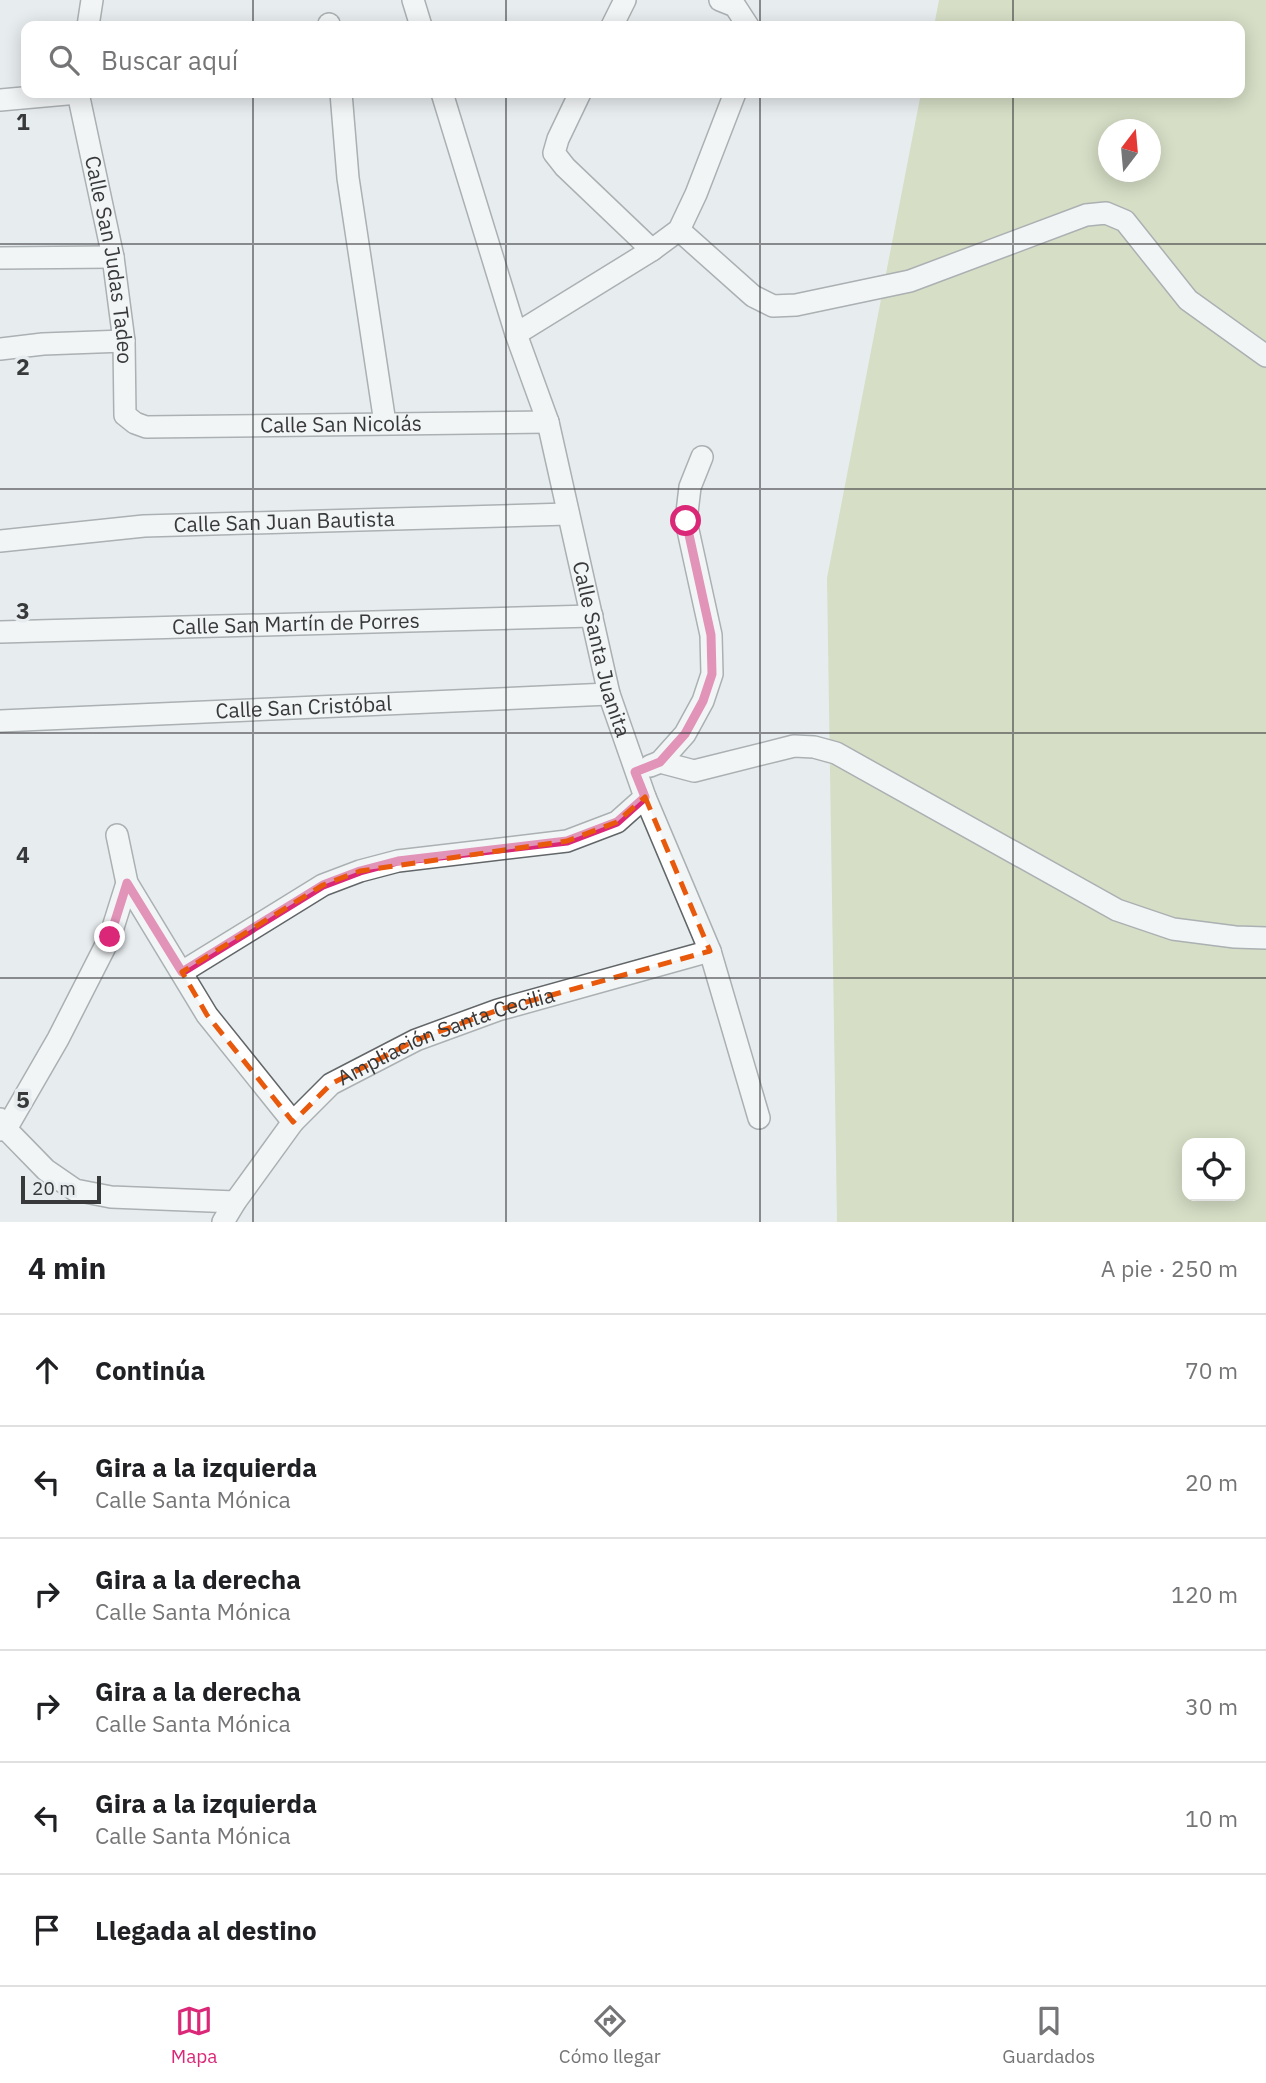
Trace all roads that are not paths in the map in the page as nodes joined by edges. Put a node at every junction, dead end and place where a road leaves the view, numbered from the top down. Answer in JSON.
{"nodes":[{"id":1,"x":92,"y":0,"type":"edge"},
{"id":2,"x":413,"y":0,"type":"edge"},
{"id":3,"x":625,"y":0,"type":"edge"},
{"id":4,"x":720,"y":0,"type":"edge"},
{"id":5,"x":89,"y":21,"type":"edge"},
{"id":6,"x":419,"y":21,"type":"edge"},
{"id":7,"x":614,"y":21,"type":"edge"},
{"id":8,"x":745,"y":21,"type":"edge"},
{"id":9,"x":22,"y":98,"type":"edge"},
{"id":10,"x":79,"y":98,"type":"edge"},
{"id":11,"x":341,"y":98,"type":"edge"},
{"id":12,"x":444,"y":98,"type":"edge"},
{"id":13,"x":578,"y":98,"type":"edge"},
{"id":14,"x":733,"y":98,"type":"edge"},
{"id":15,"x":0,"y":100,"type":"edge"},
{"id":16,"x":679,"y":230,"type":"junction"},
{"id":17,"x":652,"y":250,"type":"junction"},
{"id":18,"x":113,"y":257,"type":"junction"},
{"id":19,"x":0,"y":258,"type":"edge"},
{"id":20,"x":516,"y":334,"type":"junction"},
{"id":21,"x":124,"y":341,"type":"junction"},
{"id":22,"x":0,"y":349,"type":"edge"},
{"id":23,"x":1266,"y":356,"type":"edge"},
{"id":24,"x":548,"y":422,"type":"junction"},
{"id":25,"x":135,"y":423,"type":"joint"},
{"id":26,"x":384,"y":423,"type":"junction"},
{"id":27,"x":702,"y":457,"type":"dead end"},
{"id":28,"x":568,"y":514,"type":"junction"},
{"id":29,"x":0,"y":541,"type":"edge"},
{"id":30,"x":592,"y":616,"type":"junction"},
{"id":31,"x":0,"y":632,"type":"edge"},
{"id":32,"x":609,"y":694,"type":"junction"},
{"id":33,"x":0,"y":721,"type":"edge"},
{"id":34,"x":660,"y":762,"type":"junction"},
{"id":35,"x":635,"y":772,"type":"junction"},
{"id":36,"x":645,"y":797,"type":"junction"},
{"id":37,"x":117,"y":835,"type":"dead end"},
{"id":38,"x":127,"y":883,"type":"junction"},
{"id":39,"x":1266,"y":938,"type":"edge"},
{"id":40,"x":710,"y":951,"type":"junction"},
{"id":41,"x":182,"y":972,"type":"junction"},
{"id":42,"x":759,"y":1118,"type":"dead end"},
{"id":43,"x":293,"y":1122,"type":"junction"},
{"id":44,"x":2,"y":1126,"type":"edge"},
{"id":45,"x":235,"y":1202,"type":"junction"},
{"id":46,"x":223,"y":1222,"type":"edge"}],
"edges":[{"from":1,"to":5,"type":"street"},
{"from":2,"to":6,"type":"street"},
{"from":3,"to":7,"type":"street"},
{"from":4,"to":8,"type":"street"},
{"from":9,"to":15,"type":"street"},
{"from":10,"to":18,"type":"street","name":"Calle San Judas Tadeo"},
{"from":11,"to":26,"type":"street"},
{"from":12,"to":20,"type":"street","name":"Calle Santa Juanita"},
{"from":13,"to":17,"type":"street"},
{"from":14,"to":16,"type":"street"},
{"from":16,"to":17,"type":"street"},
{"from":16,"to":23,"type":"street"},
{"from":17,"to":20,"type":"street"},
{"from":18,"to":19,"type":"street"},
{"from":18,"to":21,"type":"street","name":"Calle San Judas Tadeo"},
{"from":20,"to":24,"type":"street","name":"Calle Santa Juanita"},
{"from":21,"to":22,"type":"street"},
{"from":21,"to":25,"type":"street","name":"Calle San Judas Tadeo"},
{"from":24,"to":26,"type":"street","name":"Calle San Nicolás"},
{"from":24,"to":28,"type":"street","name":"Calle Santa Juanita"},
{"from":25,"to":26,"type":"street","name":"Calle San Nicolás"},
{"from":27,"to":34,"type":"street"},
{"from":28,"to":29,"type":"street","name":"Calle San Juan Bautista"},
{"from":28,"to":30,"type":"street","name":"Calle Santa Juanita"},
{"from":30,"to":31,"type":"street","name":"Calle San Martín de Porres"},
{"from":30,"to":32,"type":"street","name":"Calle Santa Juanita"},
{"from":32,"to":33,"type":"street","name":"Calle San Cristóbal"},
{"from":32,"to":35,"type":"street","name":"Calle Santa Juanita"},
{"from":34,"to":35,"type":"street"},
{"from":34,"to":39,"type":"street"},
{"from":35,"to":36,"type":"street","name":"Calle Santa Juanita"},
{"from":36,"to":40,"type":"street","name":"Calle Santa Juanita"},
{"from":36,"to":41,"type":"street"},
{"from":37,"to":38,"type":"street"},
{"from":38,"to":41,"type":"street"},
{"from":38,"to":44,"type":"street"},
{"from":40,"to":42,"type":"street","name":"Calle Santa Juanita"},
{"from":40,"to":43,"type":"street","name":"Ampliación Santa Cecilia"},
{"from":41,"to":43,"type":"street"},
{"from":43,"to":45,"type":"street","name":"Ampliación Santa Cecilia"},
{"from":44,"to":45,"type":"street"},
{"from":45,"to":46,"type":"street","name":"Ampliación Santa Cecilia"}]}
